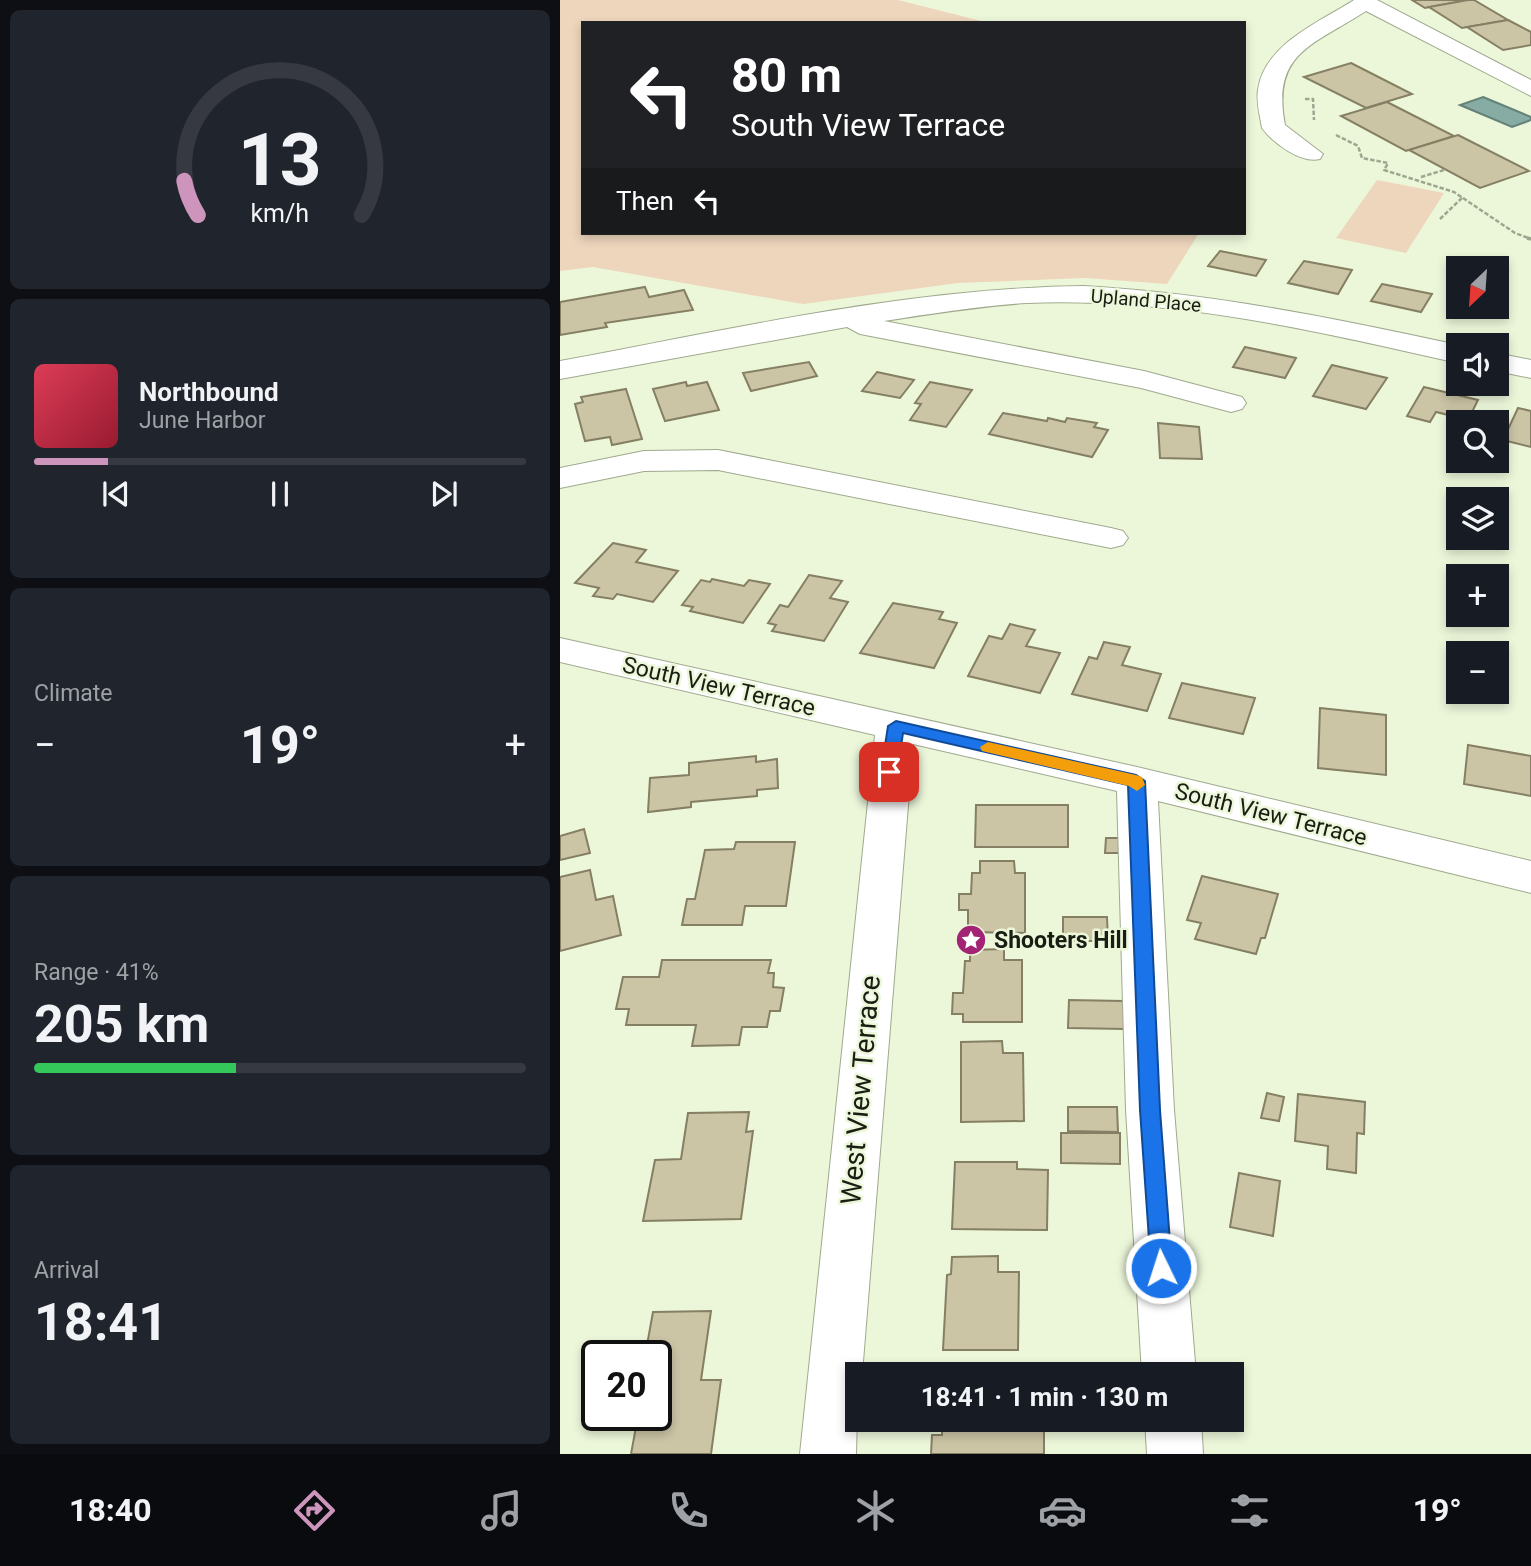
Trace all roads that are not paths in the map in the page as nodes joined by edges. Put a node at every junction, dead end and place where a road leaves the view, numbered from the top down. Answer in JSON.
{"nodes":[{"id":1,"x":1365,"y":1,"type":"edge"},
{"id":2,"x":1531,"y":89,"type":"edge"},
{"id":3,"x":1311,"y":154,"type":"dead end"},
{"id":4,"x":831,"y":320,"type":"junction"},
{"id":5,"x":1446,"y":351,"type":"edge"},
{"id":6,"x":1509,"y":365,"type":"edge"},
{"id":7,"x":1531,"y":369,"type":"edge"},
{"id":8,"x":560,"y":370,"type":"edge"},
{"id":9,"x":1231,"y":403,"type":"dead end"},
{"id":10,"x":560,"y":478,"type":"edge"},
{"id":11,"x":1111,"y":538,"type":"dead end"},
{"id":12,"x":560,"y":650,"type":"edge"},
{"id":13,"x":896,"y":726,"type":"junction"},
{"id":14,"x":1136,"y":781,"type":"junction"},
{"id":15,"x":1531,"y":877,"type":"edge"},
{"id":16,"x":1168,"y":1362,"type":"edge"},
{"id":17,"x":1173,"y":1432,"type":"edge"},
{"id":18,"x":828,"y":1454,"type":"edge"},
{"id":19,"x":1175,"y":1454,"type":"edge"}],
"edges":[{"from":1,"to":2,"type":"street"},
{"from":1,"to":3,"type":"street"},
{"from":4,"to":5,"type":"street","name":"Upland Place"},
{"from":4,"to":8,"type":"street","name":"Upland Place"},
{"from":4,"to":9,"type":"street","name":"Upland Place"},
{"from":6,"to":7,"type":"street"},
{"from":10,"to":11,"type":"street"},
{"from":12,"to":13,"type":"street","name":"South View Terrace"},
{"from":13,"to":14,"type":"street","name":"South View Terrace"},
{"from":13,"to":18,"type":"street","name":"West View Terrace"},
{"from":14,"to":15,"type":"street","name":"South View Terrace"},
{"from":14,"to":16,"type":"street"},
{"from":17,"to":19,"type":"street"}]}
